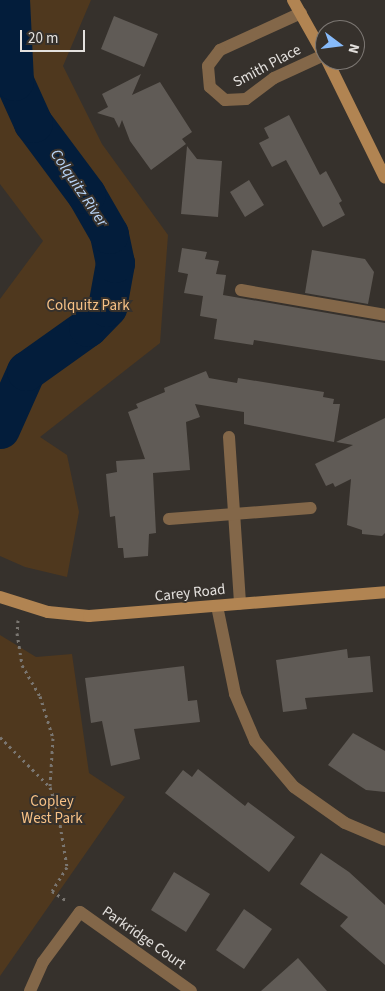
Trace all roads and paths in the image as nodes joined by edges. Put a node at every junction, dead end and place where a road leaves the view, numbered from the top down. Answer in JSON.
{"nodes":[{"id":1,"x":293,"y":0,"type":"edge"},
{"id":2,"x":301,"y":13,"type":"junction"},
{"id":3,"x":315,"y":39,"type":"edge"},
{"id":4,"x":315,"y":61,"type":"edge"},
{"id":5,"x":331,"y":70,"type":"edge"},
{"id":6,"x":385,"y":178,"type":"edge"},
{"id":7,"x":241,"y":290,"type":"dead end"},
{"id":8,"x":385,"y":315,"type":"edge"},
{"id":9,"x":230,"y":437,"type":"dead end"},
{"id":10,"x":311,"y":508,"type":"dead end"},
{"id":11,"x":236,"y":514,"type":"junction"},
{"id":12,"x":169,"y":519,"type":"dead end"},
{"id":13,"x":385,"y":592,"type":"edge"},
{"id":14,"x":0,"y":598,"type":"edge"},
{"id":15,"x":240,"y":604,"type":"junction"},
{"id":16,"x":20,"y":605,"type":"junction"},
{"id":17,"x":217,"y":606,"type":"junction"},
{"id":18,"x":0,"y":737,"type":"edge"},
{"id":19,"x":50,"y":787,"type":"junction"},
{"id":20,"x":385,"y":840,"type":"edge"},
{"id":21,"x":80,"y":912,"type":"junction"},
{"id":22,"x":30,"y":991,"type":"edge"},
{"id":23,"x":190,"y":991,"type":"edge"}],
"edges":[{"from":1,"to":2,"type":"street"},
{"from":2,"to":3,"type":"street"},
{"from":2,"to":4,"type":"street","name":"Smith Place"},
{"from":5,"to":6,"type":"street"},
{"from":7,"to":8,"type":"street"},
{"from":9,"to":11,"type":"street"},
{"from":10,"to":11,"type":"street"},
{"from":11,"to":12,"type":"street"},
{"from":11,"to":15,"type":"street"},
{"from":13,"to":15,"type":"street","name":"Carey Road"},
{"from":14,"to":16,"type":"street","name":"Carey Road"},
{"from":15,"to":17,"type":"street","name":"Carey Road"},
{"from":16,"to":17,"type":"street","name":"Carey Road"},
{"from":16,"to":19,"type":"path"},
{"from":17,"to":20,"type":"street"},
{"from":18,"to":19,"type":"path"},
{"from":19,"to":21,"type":"path"},
{"from":21,"to":22,"type":"street"},
{"from":21,"to":23,"type":"street","name":"Parkridge Court"}]}
